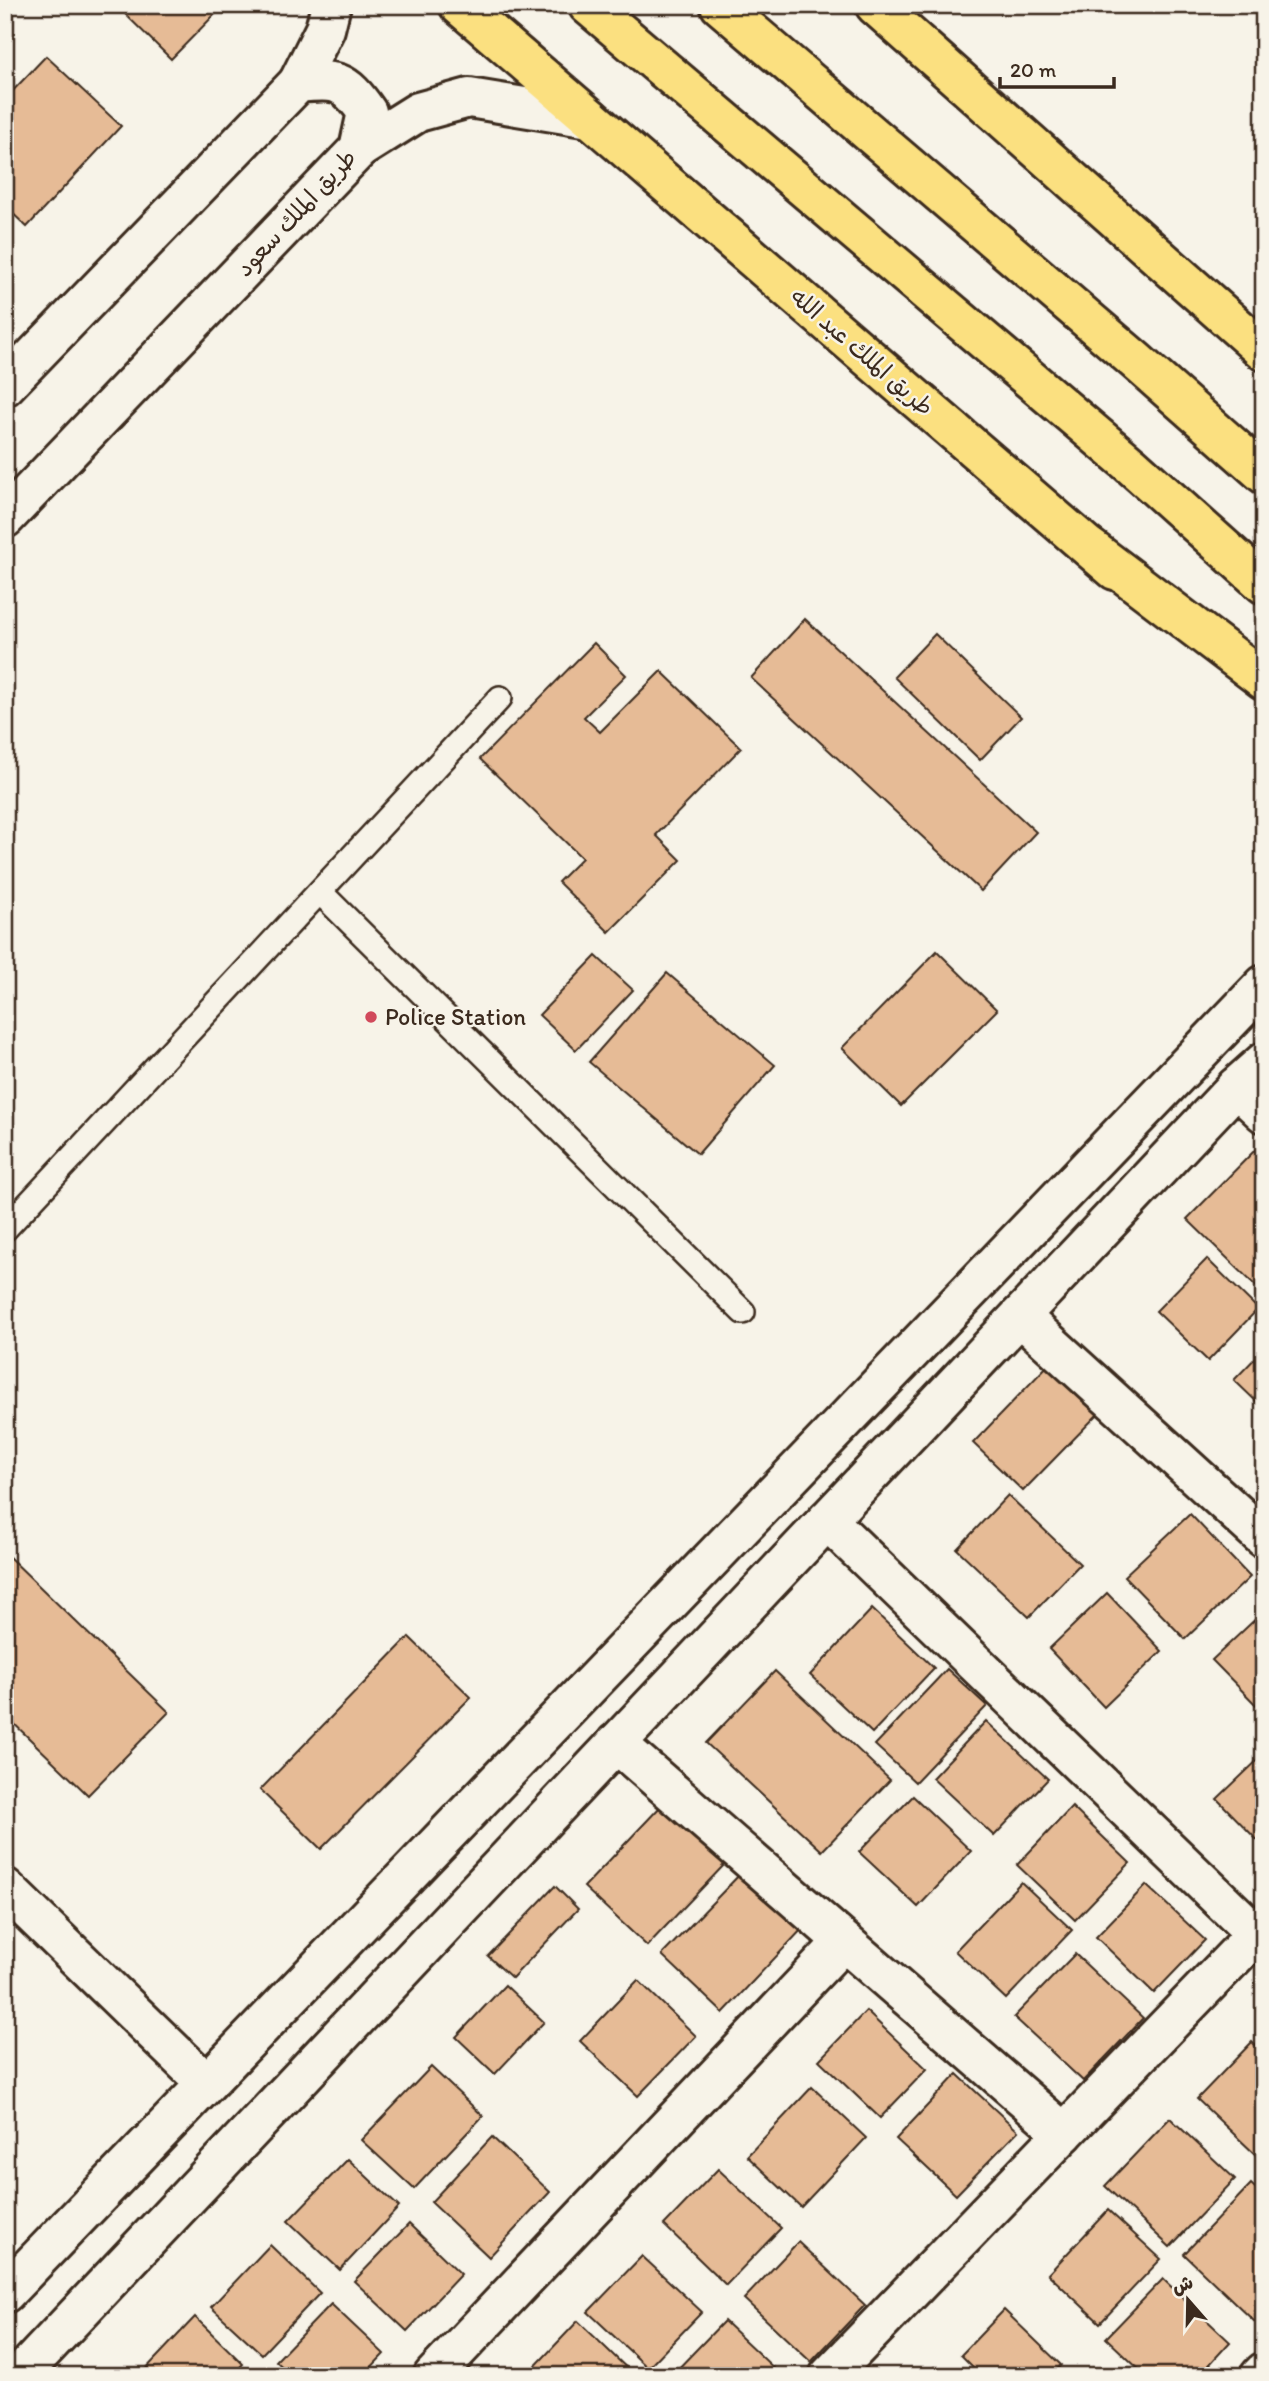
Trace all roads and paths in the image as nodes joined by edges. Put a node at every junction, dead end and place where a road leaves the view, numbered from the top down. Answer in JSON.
{"nodes":[{"id":1,"x":331,"y":5,"type":"edge"},
{"id":2,"x":459,"y":5,"type":"edge"},
{"id":3,"x":588,"y":5,"type":"edge"},
{"id":4,"x":720,"y":5,"type":"edge"},
{"id":5,"x":875,"y":5,"type":"edge"},
{"id":6,"x":298,"y":83,"type":"junction"},
{"id":7,"x":590,"y":118,"type":"junction"},
{"id":8,"x":359,"y":149,"type":"junction"},
{"id":9,"x":1264,"y":351,"type":"edge"},
{"id":10,"x":5,"y":386,"type":"edge"},
{"id":11,"x":1264,"y":474,"type":"edge"},
{"id":12,"x":5,"y":518,"type":"edge"},
{"id":13,"x":1090,"y":548,"type":"junction"},
{"id":14,"x":1264,"y":584,"type":"edge"},
{"id":15,"x":1264,"y":680,"type":"edge"},
{"id":16,"x":500,"y":698,"type":"dead end"},
{"id":17,"x":1264,"y":699,"type":"edge"},
{"id":18,"x":320,"y":892,"type":"junction"},
{"id":19,"x":1264,"y":985,"type":"edge"},
{"id":20,"x":1250,"y":1074,"type":"edge"},
{"id":21,"x":1264,"y":1113,"type":"edge"},
{"id":22,"x":5,"y":1228,"type":"edge"},
{"id":23,"x":743,"y":1312,"type":"dead end"},
{"id":24,"x":1020,"y":1316,"type":"junction"},
{"id":25,"x":827,"y":1520,"type":"junction"},
{"id":26,"x":1264,"y":1538,"type":"edge"},
{"id":27,"x":616,"y":1743,"type":"junction"},
{"id":28,"x":5,"y":1888,"type":"edge"},
{"id":29,"x":1260,"y":1930,"type":"edge"},
{"id":30,"x":843,"y":1942,"type":"junction"},
{"id":31,"x":206,"y":2083,"type":"junction"},
{"id":32,"x":1064,"y":2133,"type":"junction"},
{"id":33,"x":5,"y":2293,"type":"edge"},
{"id":34,"x":21,"y":2375,"type":"edge"},
{"id":35,"x":433,"y":2376,"type":"edge"},
{"id":36,"x":829,"y":2376,"type":"edge"}],
"edges":[{"from":1,"to":6,"type":"street"},
{"from":2,"to":7,"type":"main road","name":"طريق الملك عبد الله"},
{"from":3,"to":14,"type":"main road"},
{"from":4,"to":11,"type":"main road"},
{"from":5,"to":9,"type":"main road"},
{"from":6,"to":8,"type":"street","name":"طريق الملك سعود"},
{"from":6,"to":10,"type":"street"},
{"from":7,"to":8,"type":"street"},
{"from":7,"to":13,"type":"main road","name":"طريق الملك عبد الله"},
{"from":8,"to":12,"type":"street","name":"طريق الملك سعود"},
{"from":13,"to":15,"type":"main road"},
{"from":13,"to":17,"type":"main road","name":"طريق الملك عبد الله"},
{"from":16,"to":18,"type":"lane"},
{"from":18,"to":22,"type":"lane"},
{"from":18,"to":23,"type":"lane"},
{"from":19,"to":31,"type":"street"},
{"from":20,"to":21,"type":"street"},
{"from":20,"to":24,"type":"street"},
{"from":24,"to":25,"type":"street"},
{"from":24,"to":26,"type":"street"},
{"from":25,"to":27,"type":"street"},
{"from":25,"to":29,"type":"street"},
{"from":27,"to":30,"type":"street"},
{"from":27,"to":34,"type":"street"},
{"from":28,"to":31,"type":"street"},
{"from":29,"to":32,"type":"street"},
{"from":30,"to":32,"type":"street"},
{"from":30,"to":35,"type":"street"},
{"from":31,"to":33,"type":"street"},
{"from":32,"to":36,"type":"street"}]}
